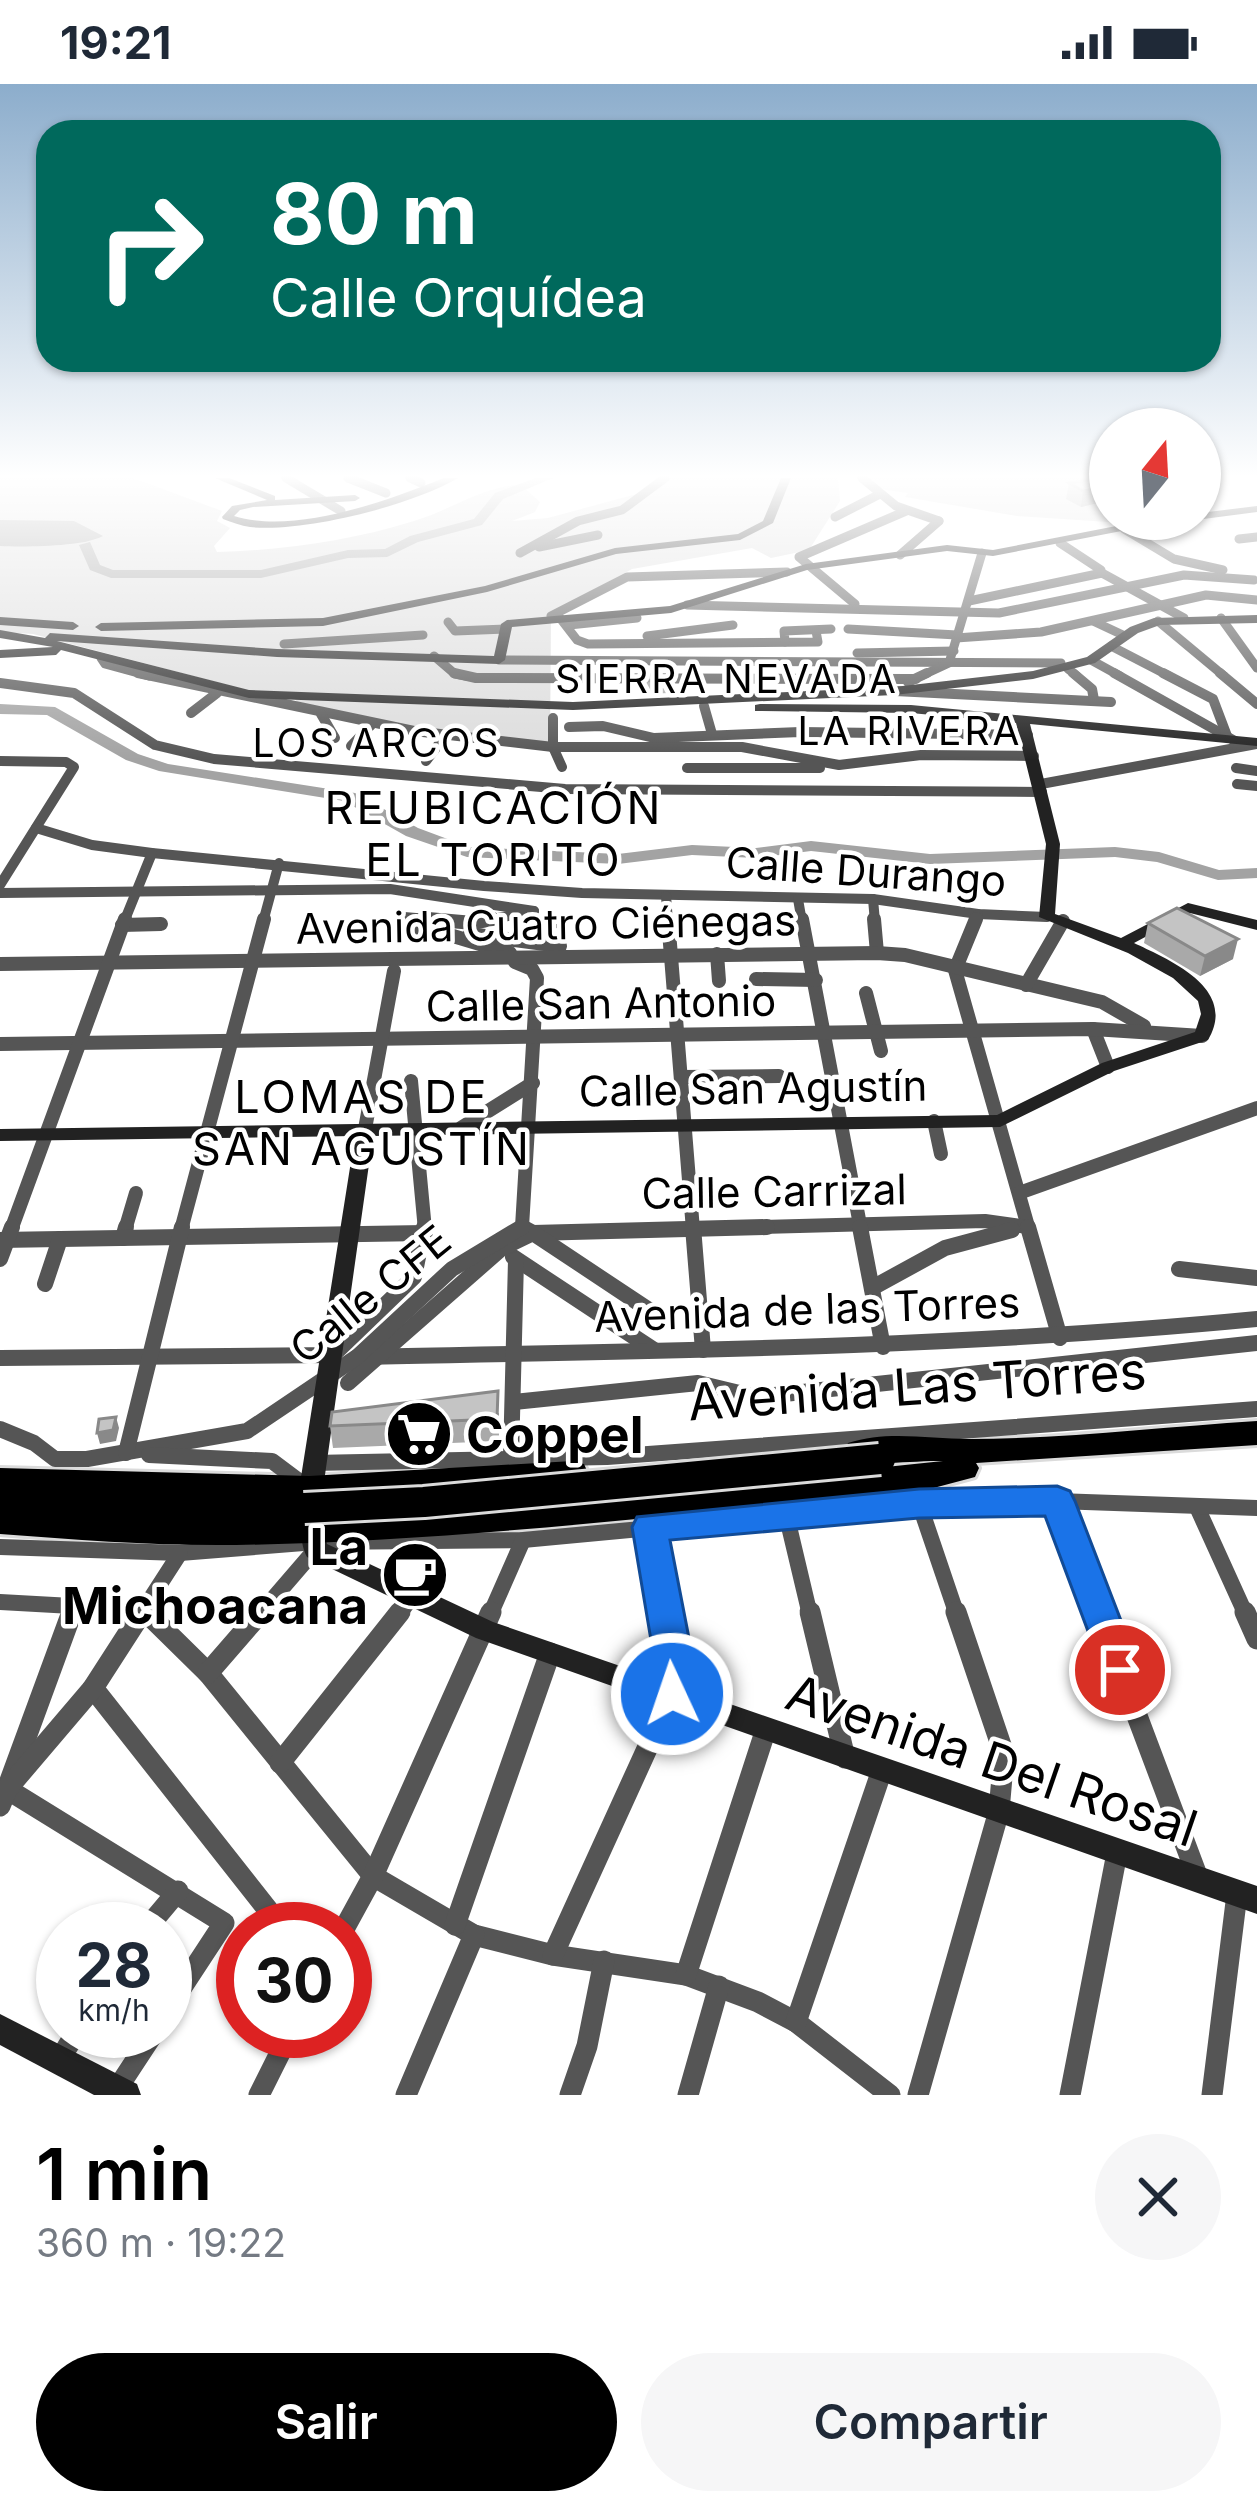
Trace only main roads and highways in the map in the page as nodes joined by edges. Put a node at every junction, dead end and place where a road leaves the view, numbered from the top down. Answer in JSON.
{"nodes":[{"id":1,"x":545,"y":572,"type":"edge"},
{"id":2,"x":788,"y":572,"type":"edge"},
{"id":3,"x":1257,"y":619,"type":"edge"},
{"id":4,"x":3,"y":620,"type":"edge"},
{"id":5,"x":116,"y":628,"type":"junction"},
{"id":6,"x":83,"y":632,"type":"junction"},
{"id":7,"x":0,"y":634,"type":"edge"},
{"id":8,"x":26,"y":637,"type":"junction"},
{"id":9,"x":100,"y":638,"type":"junction"},
{"id":10,"x":68,"y":649,"type":"junction"},
{"id":11,"x":0,"y":654,"type":"edge"},
{"id":12,"x":677,"y":702,"type":"junction"},
{"id":13,"x":1024,"y":724,"type":"junction"},
{"id":14,"x":1257,"y":743,"type":"edge"},
{"id":15,"x":1257,"y":925,"type":"edge"},
{"id":16,"x":1121,"y":944,"type":"junction"},
{"id":17,"x":1202,"y":1036,"type":"joint"},
{"id":18,"x":365,"y":1129,"type":"junction"},
{"id":19,"x":0,"y":1135,"type":"edge"},
{"id":20,"x":1257,"y":1433,"type":"edge"},
{"id":21,"x":1257,"y":1448,"type":"edge"},
{"id":22,"x":965,"y":1460,"type":"junction"},
{"id":23,"x":881,"y":1467,"type":"junction"},
{"id":24,"x":311,"y":1476,"type":"junction"},
{"id":25,"x":0,"y":1480,"type":"edge"},
{"id":26,"x":0,"y":1497,"type":"edge"},
{"id":27,"x":0,"y":1511,"type":"edge"},
{"id":28,"x":0,"y":1521,"type":"edge"},
{"id":29,"x":315,"y":1542,"type":"junction"},
{"id":30,"x":1247,"y":1897,"type":"edge"},
{"id":31,"x":1,"y":2032,"type":"edge"},
{"id":32,"x":119,"y":2094,"type":"edge"}],
"edges":[{"from":1,"to":5,"type":"main road"},
{"from":2,"to":9,"type":"main road"},
{"from":3,"to":12,"type":"main road"},
{"from":4,"to":6,"type":"main road"},
{"from":5,"to":6,"type":"main road"},
{"from":5,"to":9,"type":"main road"},
{"from":6,"to":8,"type":"main road"},
{"from":6,"to":9,"type":"main road"},
{"from":6,"to":10,"type":"main road"},
{"from":7,"to":8,"type":"main road"},
{"from":8,"to":10,"type":"main road"},
{"from":9,"to":10,"type":"main road"},
{"from":10,"to":11,"type":"main road"},
{"from":10,"to":12,"type":"main road"},
{"from":12,"to":13,"type":"main road"},
{"from":13,"to":14,"type":"main road"},
{"from":13,"to":16,"type":"main road","name":"Calle Durango"},
{"from":15,"to":16,"type":"main road"},
{"from":16,"to":17,"type":"main road","name":"Calle Durango"},
{"from":17,"to":18,"type":"main road","name":"Calle San Agustín"},
{"from":18,"to":19,"type":"main road","name":"Calle San Agustín"},
{"from":18,"to":24,"type":"main road"},
{"from":20,"to":22,"type":"highway","name":"Avenida Las Torres"},
{"from":21,"to":22,"type":"highway","name":"Avenida Las Torres"},
{"from":22,"to":23,"type":"highway"},
{"from":22,"to":24,"type":"highway"},
{"from":22,"to":29,"type":"highway"},
{"from":23,"to":26,"type":"highway","bridge":true},
{"from":23,"to":27,"type":"highway"},
{"from":24,"to":25,"type":"highway"},
{"from":24,"to":29,"type":"main road"},
{"from":28,"to":29,"type":"highway"},
{"from":29,"to":30,"type":"main road","name":"Avenida Del Rosal"},
{"from":31,"to":32,"type":"main road"}]}
